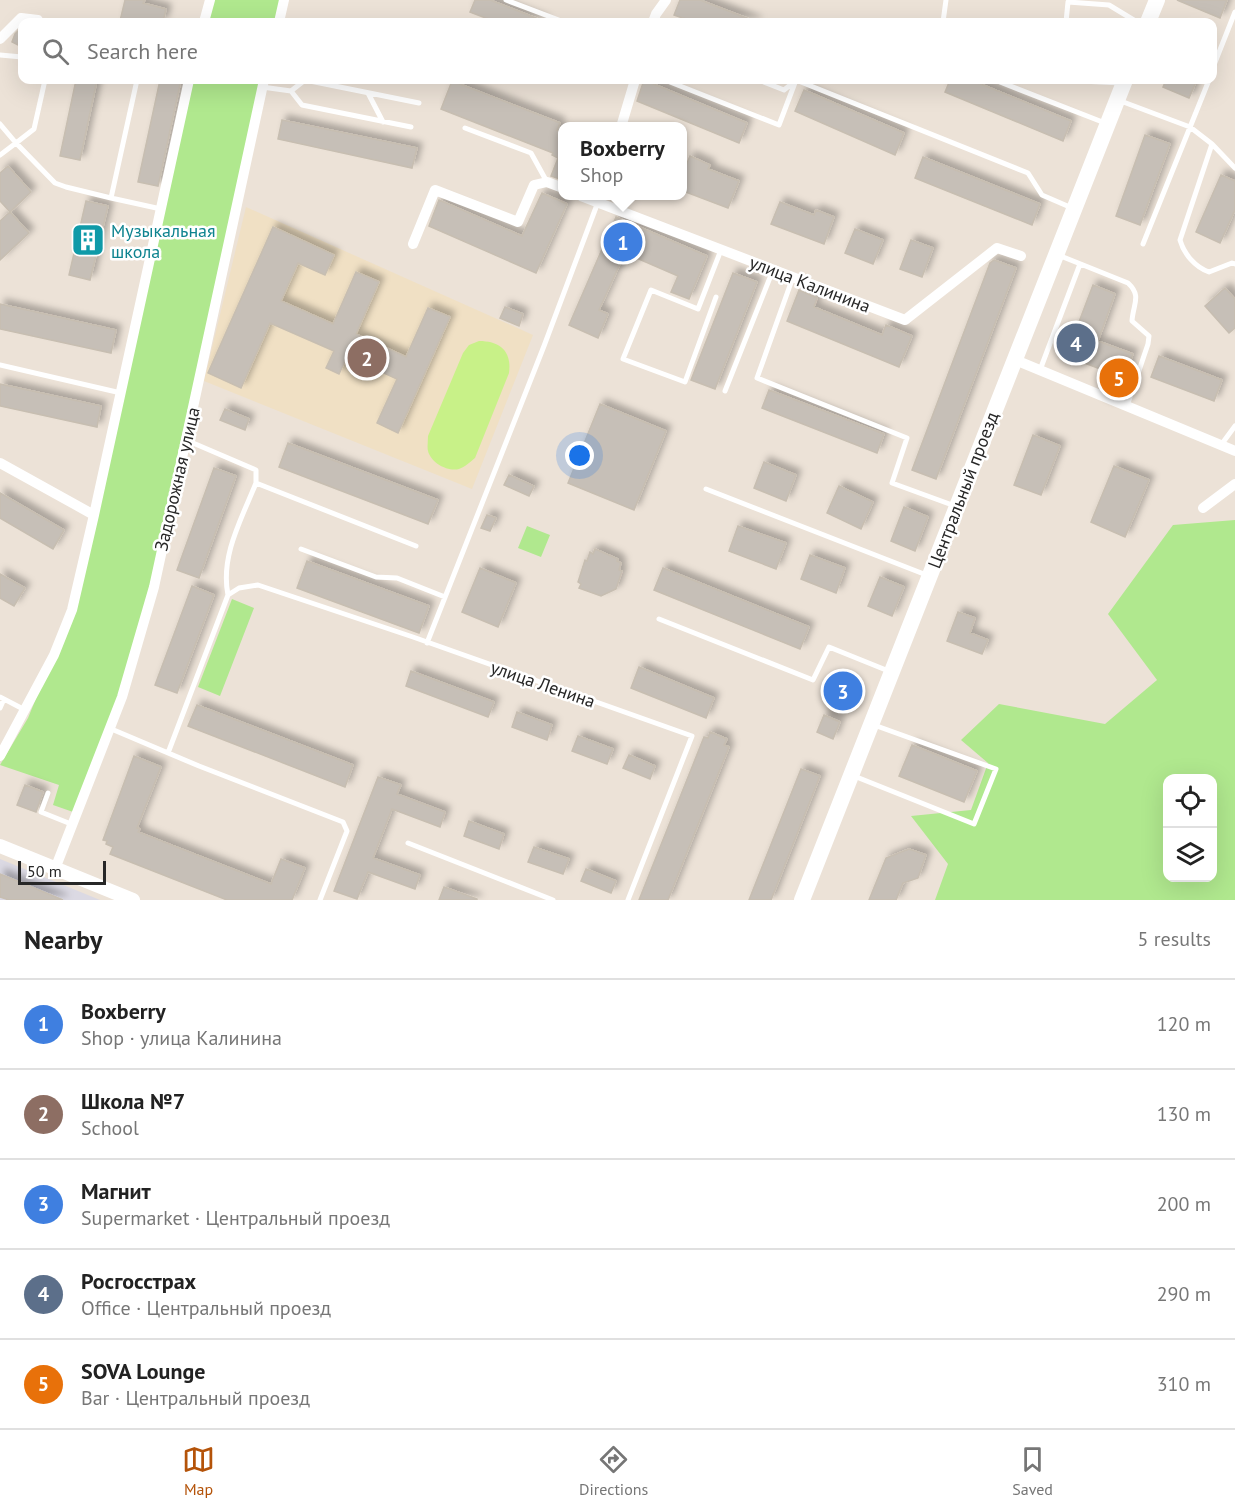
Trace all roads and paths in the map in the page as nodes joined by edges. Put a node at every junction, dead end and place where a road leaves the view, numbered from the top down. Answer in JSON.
{"nodes":[{"id":1,"x":210,"y":0,"type":"edge"},
{"id":2,"x":284,"y":0,"type":"edge"},
{"id":3,"x":506,"y":0,"type":"edge"},
{"id":4,"x":666,"y":0,"type":"edge"},
{"id":5,"x":946,"y":0,"type":"edge"},
{"id":6,"x":1157,"y":0,"type":"edge"},
{"id":7,"x":1235,"y":12,"type":"edge"},
{"id":8,"x":205,"y":18,"type":"edge"},
{"id":9,"x":280,"y":18,"type":"edge"},
{"id":10,"x":553,"y":18,"type":"edge"},
{"id":11,"x":654,"y":18,"type":"edge"},
{"id":12,"x":944,"y":18,"type":"edge"},
{"id":13,"x":1066,"y":18,"type":"edge"},
{"id":14,"x":1130,"y":18,"type":"edge"},
{"id":15,"x":1150,"y":18,"type":"edge"},
{"id":16,"x":18,"y":21,"type":"edge"},
{"id":17,"x":0,"y":39,"type":"edge"},
{"id":18,"x":0,"y":55,"type":"edge"},
{"id":19,"x":18,"y":57,"type":"edge"},
{"id":20,"x":1217,"y":57,"type":"edge"},
{"id":21,"x":44,"y":84,"type":"edge"},
{"id":22,"x":136,"y":84,"type":"edge"},
{"id":23,"x":188,"y":84,"type":"edge"},
{"id":24,"x":263,"y":84,"type":"edge"},
{"id":25,"x":266,"y":84,"type":"edge"},
{"id":26,"x":300,"y":84,"type":"edge"},
{"id":27,"x":324,"y":84,"type":"edge"},
{"id":28,"x":634,"y":84,"type":"edge"},
{"id":29,"x":675,"y":84,"type":"edge"},
{"id":30,"x":769,"y":84,"type":"edge"},
{"id":31,"x":791,"y":84,"type":"edge"},
{"id":32,"x":794,"y":84,"type":"edge"},
{"id":33,"x":806,"y":84,"type":"edge"},
{"id":34,"x":1005,"y":84,"type":"edge"},
{"id":35,"x":1123,"y":84,"type":"edge"},
{"id":36,"x":1207,"y":84,"type":"edge"},
{"id":37,"x":291,"y":91,"type":"junction"},
{"id":38,"x":368,"y":93,"type":"junction"},
{"id":39,"x":1117,"y":100,"type":"junction"},
{"id":40,"x":419,"y":103,"type":"dead end"},
{"id":41,"x":383,"y":122,"type":"junction"},
{"id":42,"x":622,"y":122,"type":"edge"},
{"id":43,"x":0,"y":123,"type":"edge"},
{"id":44,"x":1107,"y":124,"type":"junction"},
{"id":45,"x":1190,"y":127,"type":"junction"},
{"id":46,"x":411,"y":128,"type":"dead end"},
{"id":47,"x":465,"y":129,"type":"dead end"},
{"id":48,"x":15,"y":143,"type":"junction"},
{"id":49,"x":1212,"y":144,"type":"junction"},
{"id":50,"x":0,"y":156,"type":"edge"},
{"id":51,"x":1235,"y":168,"type":"edge"},
{"id":52,"x":547,"y":182,"type":"junction"},
{"id":53,"x":558,"y":186,"type":"edge"},
{"id":54,"x":111,"y":198,"type":"junction"},
{"id":55,"x":599,"y":200,"type":"edge"},
{"id":56,"x":601,"y":200,"type":"edge"},
{"id":57,"x":160,"y":209,"type":"junction"},
{"id":58,"x":1074,"y":209,"type":"junction"},
{"id":59,"x":413,"y":244,"type":"dead end"},
{"id":60,"x":1143,"y":244,"type":"dead end"},
{"id":61,"x":721,"y":250,"type":"junction"},
{"id":62,"x":1056,"y":254,"type":"junction"},
{"id":63,"x":1021,"y":256,"type":"dead end"},
{"id":64,"x":1080,"y":264,"type":"junction"},
{"id":65,"x":1235,"y":264,"type":"edge"},
{"id":66,"x":773,"y":270,"type":"junction"},
{"id":67,"x":793,"y":277,"type":"junction"},
{"id":68,"x":716,"y":297,"type":"dead end"},
{"id":69,"x":1013,"y":359,"type":"junction"},
{"id":70,"x":0,"y":365,"type":"edge"},
{"id":71,"x":1040,"y":370,"type":"junction"},
{"id":72,"x":725,"y":392,"type":"dead end"},
{"id":73,"x":121,"y":393,"type":"junction"},
{"id":74,"x":1127,"y":406,"type":"junction"},
{"id":75,"x":1235,"y":426,"type":"edge"},
{"id":76,"x":186,"y":440,"type":"junction"},
{"id":77,"x":1221,"y":445,"type":"junction"},
{"id":78,"x":1235,"y":451,"type":"edge"},
{"id":79,"x":0,"y":463,"type":"edge"},
{"id":80,"x":256,"y":483,"type":"junction"},
{"id":81,"x":1235,"y":484,"type":"edge"},
{"id":82,"x":706,"y":489,"type":"dead end"},
{"id":83,"x":956,"y":507,"type":"junction"},
{"id":84,"x":1203,"y":508,"type":"dead end"},
{"id":85,"x":94,"y":515,"type":"junction"},
{"id":86,"x":416,"y":546,"type":"dead end"},
{"id":87,"x":301,"y":549,"type":"dead end"},
{"id":88,"x":930,"y":577,"type":"junction"},
{"id":89,"x":228,"y":596,"type":"junction"},
{"id":90,"x":445,"y":597,"type":"junction"},
{"id":91,"x":659,"y":619,"type":"dead end"},
{"id":92,"x":427,"y":643,"type":"junction"},
{"id":93,"x":892,"y":672,"type":"junction"},
{"id":94,"x":2,"y":698,"type":"edge"},
{"id":95,"x":0,"y":708,"type":"edge"},
{"id":96,"x":25,"y":710,"type":"junction"},
{"id":97,"x":872,"y":724,"type":"junction"},
{"id":98,"x":109,"y":728,"type":"junction"},
{"id":99,"x":168,"y":753,"type":"junction"},
{"id":100,"x":0,"y":756,"type":"edge"},
{"id":101,"x":853,"y":776,"type":"junction"},
{"id":102,"x":48,"y":793,"type":"dead end"},
{"id":103,"x":71,"y":824,"type":"junction"},
{"id":104,"x":408,"y":843,"type":"dead end"},
{"id":105,"x":0,"y":846,"type":"edge"},
{"id":106,"x":56,"y":868,"type":"junction"},
{"id":107,"x":133,"y":900,"type":"edge"},
{"id":108,"x":320,"y":900,"type":"edge"},
{"id":109,"x":553,"y":900,"type":"edge"},
{"id":110,"x":628,"y":900,"type":"edge"},
{"id":111,"x":802,"y":900,"type":"edge"}],
"edges":[{"from":1,"to":8,"type":"street"},
{"from":2,"to":9,"type":"street"},
{"from":3,"to":10,"type":"lane"},
{"from":4,"to":11,"type":"street"},
{"from":5,"to":12,"type":"lane"},
{"from":6,"to":15,"type":"main road"},
{"from":7,"to":20,"type":"lane"},
{"from":13,"to":14,"type":"lane"},
{"from":16,"to":17,"type":"street"},
{"from":18,"to":19,"type":"lane"},
{"from":21,"to":48,"type":"lane"},
{"from":22,"to":54,"type":"lane"},
{"from":23,"to":57,"type":"street"},
{"from":24,"to":76,"type":"street","name":"Задорожная улица"},
{"from":25,"to":37,"type":"lane"},
{"from":26,"to":37,"type":"lane"},
{"from":27,"to":38,"type":"lane"},
{"from":28,"to":42,"type":"street"},
{"from":29,"to":32,"type":"lane"},
{"from":30,"to":31,"type":"lane"},
{"from":33,"to":58,"type":"lane"},
{"from":34,"to":44,"type":"lane"},
{"from":35,"to":39,"type":"main road","name":"Центральный проезд"},
{"from":36,"to":45,"type":"lane"},
{"from":37,"to":41,"type":"lane"},
{"from":38,"to":40,"type":"lane"},
{"from":38,"to":41,"type":"lane"},
{"from":39,"to":44,"type":"main road","name":"Центральный проезд"},
{"from":39,"to":45,"type":"lane"},
{"from":41,"to":46,"type":"lane"},
{"from":43,"to":48,"type":"lane"},
{"from":44,"to":58,"type":"main road","name":"Центральный проезд"},
{"from":45,"to":49,"type":"lane"},
{"from":45,"to":60,"type":"lane"},
{"from":47,"to":52,"type":"lane"},
{"from":48,"to":50,"type":"lane"},
{"from":48,"to":54,"type":"lane"},
{"from":49,"to":51,"type":"lane"},
{"from":49,"to":65,"type":"lane"},
{"from":52,"to":53,"type":"street"},
{"from":52,"to":59,"type":"street"},
{"from":54,"to":57,"type":"lane"},
{"from":55,"to":90,"type":"lane"},
{"from":56,"to":61,"type":"street","name":"улица Калинина"},
{"from":57,"to":73,"type":"street"},
{"from":58,"to":62,"type":"main road","name":"Центральный проезд"},
{"from":61,"to":66,"type":"street","name":"улица Калинина"},
{"from":61,"to":68,"type":"lane"},
{"from":62,"to":64,"type":"lane"},
{"from":62,"to":69,"type":"main road","name":"Центральный проезд"},
{"from":63,"to":67,"type":"street","name":"улица Калинина"},
{"from":64,"to":71,"type":"lane"},
{"from":64,"to":74,"type":"lane"},
{"from":66,"to":67,"type":"street","name":"улица Калинина"},
{"from":66,"to":72,"type":"lane"},
{"from":67,"to":83,"type":"lane"},
{"from":69,"to":71,"type":"street"},
{"from":69,"to":83,"type":"main road","name":"Центральный проезд"},
{"from":70,"to":73,"type":"lane"},
{"from":71,"to":74,"type":"street"},
{"from":73,"to":85,"type":"street"},
{"from":74,"to":77,"type":"street"},
{"from":75,"to":77,"type":"lane"},
{"from":76,"to":80,"type":"lane"},
{"from":76,"to":98,"type":"street","name":"Задорожная улица"},
{"from":77,"to":78,"type":"street"},
{"from":79,"to":85,"type":"street"},
{"from":80,"to":86,"type":"lane"},
{"from":80,"to":89,"type":"lane"},
{"from":81,"to":84,"type":"street"},
{"from":82,"to":88,"type":"lane"},
{"from":83,"to":88,"type":"main road","name":"Центральный проезд"},
{"from":85,"to":96,"type":"street"},
{"from":87,"to":90,"type":"lane"},
{"from":88,"to":93,"type":"main road","name":"Центральный проезд"},
{"from":89,"to":92,"type":"lane","name":"улица Ленина"},
{"from":89,"to":99,"type":"lane"},
{"from":90,"to":92,"type":"lane"},
{"from":91,"to":93,"type":"lane"},
{"from":92,"to":110,"type":"lane","name":"улица Ленина"},
{"from":93,"to":97,"type":"main road","name":"Центральный проезд"},
{"from":94,"to":95,"type":"lane"},
{"from":94,"to":96,"type":"lane"},
{"from":96,"to":100,"type":"street"},
{"from":97,"to":101,"type":"main road","name":"Центральный проезд"},
{"from":97,"to":101,"type":"lane"},
{"from":98,"to":99,"type":"lane"},
{"from":98,"to":103,"type":"street","name":"Задорожная улица"},
{"from":99,"to":108,"type":"lane"},
{"from":101,"to":111,"type":"main road","name":"Центральный проезд"},
{"from":102,"to":103,"type":"lane"},
{"from":103,"to":106,"type":"street","name":"Задорожная улица"},
{"from":104,"to":109,"type":"lane"},
{"from":105,"to":106,"type":"street"},
{"from":106,"to":107,"type":"street"}]}
